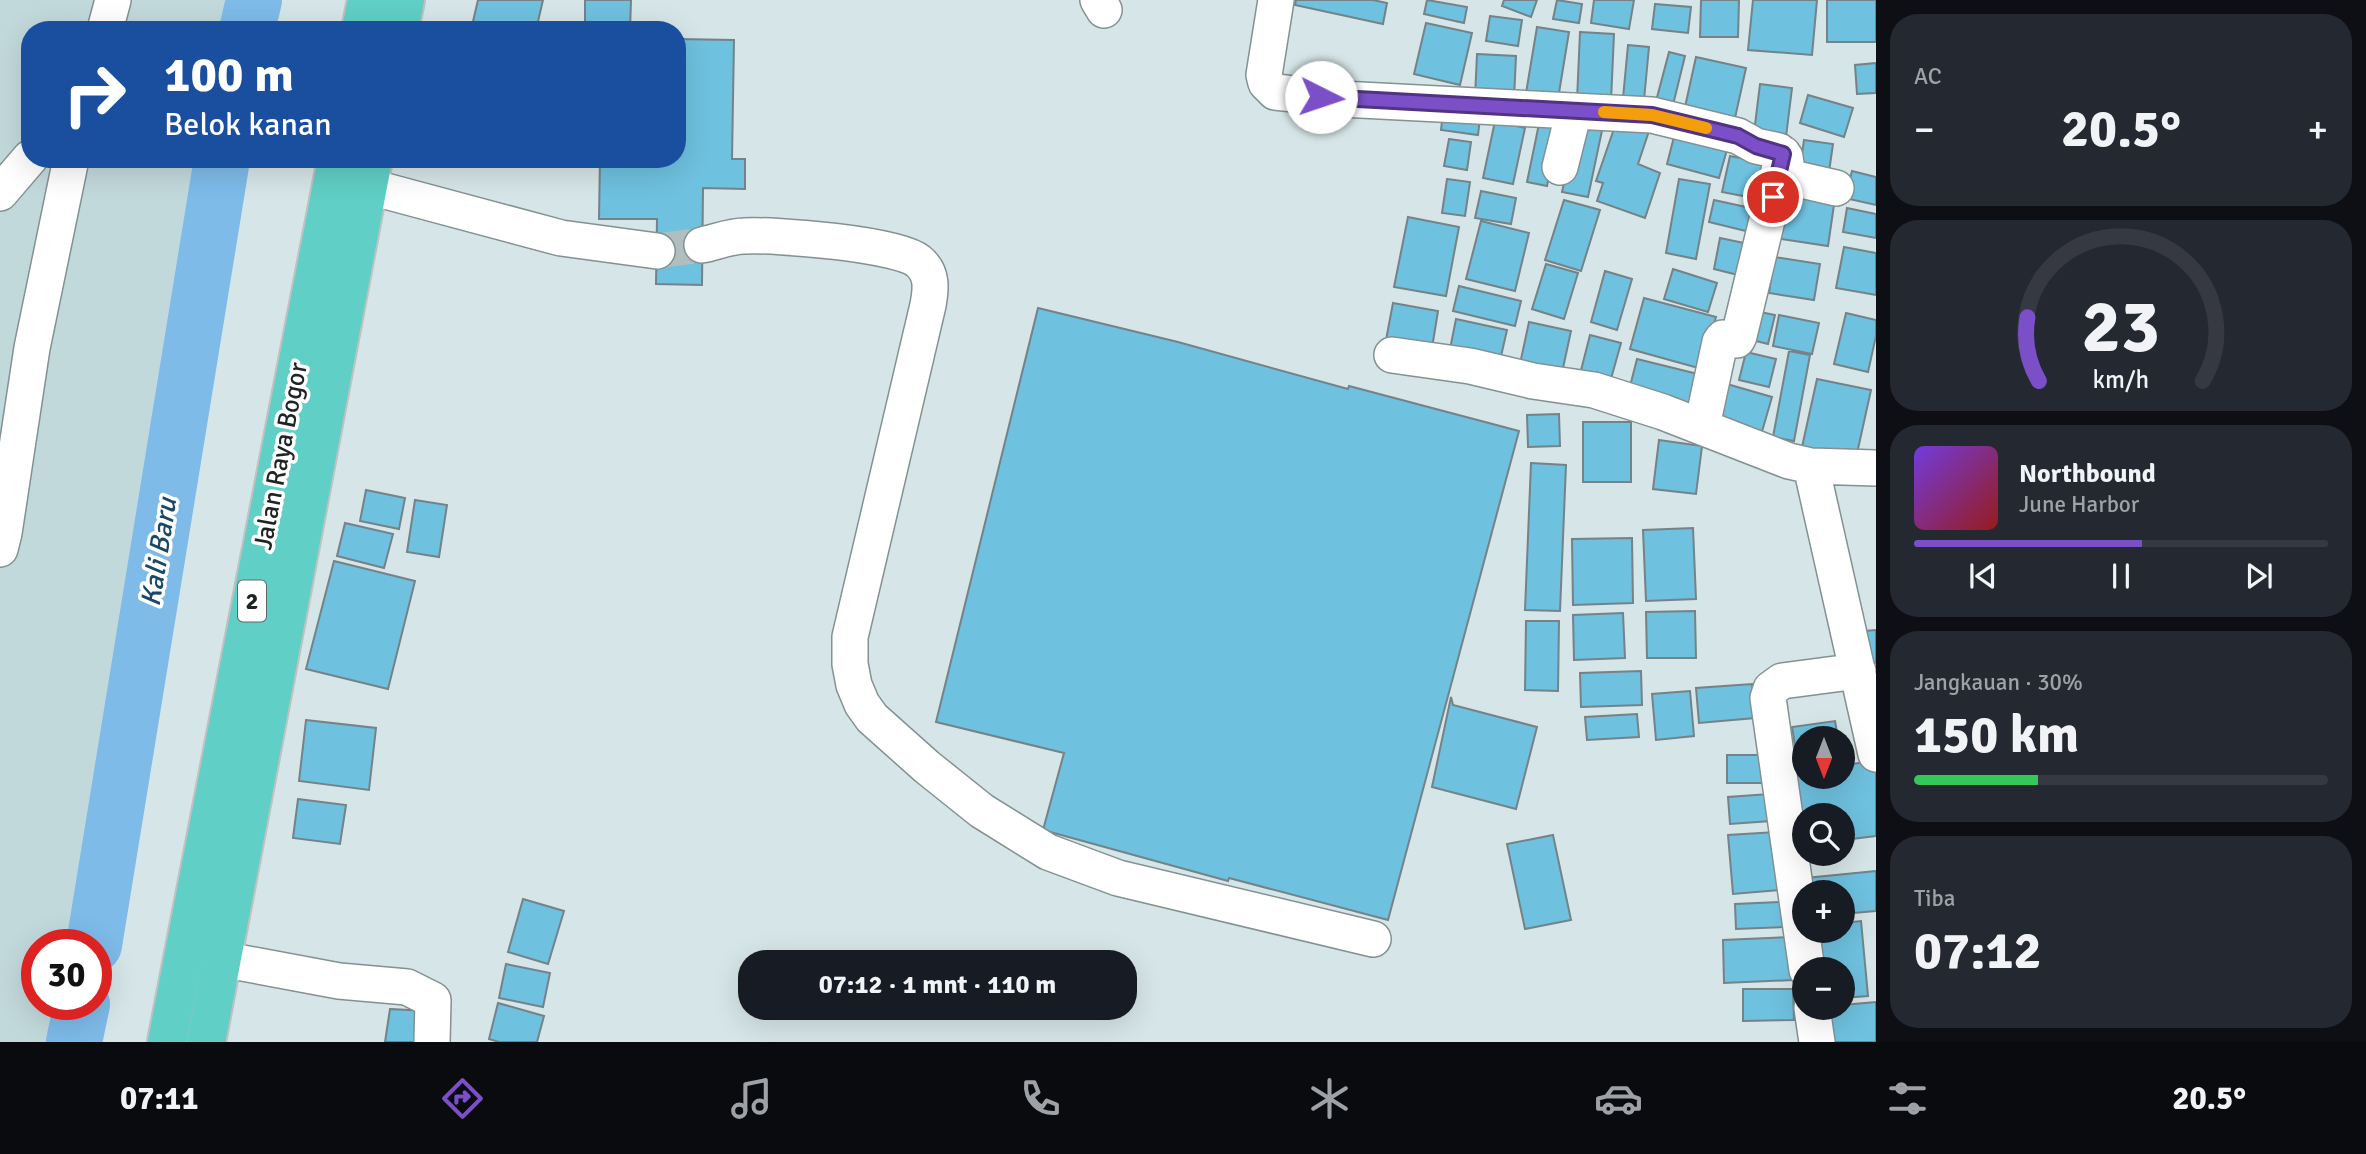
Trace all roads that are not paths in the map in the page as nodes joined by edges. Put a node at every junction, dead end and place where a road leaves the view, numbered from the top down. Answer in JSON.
{"nodes":[{"id":1,"x":113,"y":0,"type":"edge"},
{"id":2,"x":367,"y":0,"type":"edge"},
{"id":3,"x":405,"y":0,"type":"edge"},
{"id":4,"x":1276,"y":0,"type":"edge"},
{"id":5,"x":107,"y":21,"type":"edge"},
{"id":6,"x":363,"y":21,"type":"edge"},
{"id":7,"x":401,"y":21,"type":"edge"},
{"id":8,"x":1574,"y":111,"type":"junction"},
{"id":9,"x":1783,"y":154,"type":"junction"},
{"id":10,"x":1560,"y":167,"type":"dead end"},
{"id":11,"x":21,"y":168,"type":"edge"},
{"id":12,"x":69,"y":168,"type":"edge"},
{"id":13,"x":335,"y":168,"type":"edge"},
{"id":14,"x":370,"y":173,"type":"edge"},
{"id":15,"x":1836,"y":188,"type":"dead end"},
{"id":16,"x":0,"y":193,"type":"edge"},
{"id":17,"x":702,"y":245,"type":"tunnel mouth"},
{"id":18,"x":657,"y":251,"type":"tunnel mouth"},
{"id":19,"x":1392,"y":355,"type":"dead end"},
{"id":20,"x":1702,"y":426,"type":"junction"},
{"id":21,"x":1811,"y":466,"type":"junction"},
{"id":22,"x":1876,"y":468,"type":"edge"},
{"id":23,"x":0,"y":549,"type":"edge"},
{"id":24,"x":1858,"y":671,"type":"junction"},
{"id":25,"x":1876,"y":752,"type":"edge"},
{"id":26,"x":1373,"y":939,"type":"dead end"},
{"id":27,"x":1805,"y":957,"type":"edge"},
{"id":28,"x":221,"y":960,"type":"junction"},
{"id":29,"x":1814,"y":1020,"type":"edge"},
{"id":30,"x":167,"y":1042,"type":"edge"},
{"id":31,"x":206,"y":1042,"type":"edge"},
{"id":32,"x":432,"y":1042,"type":"edge"},
{"id":33,"x":1817,"y":1042,"type":"edge"}],
"edges":[{"from":1,"to":5,"type":"street"},
{"from":2,"to":6,"type":"highway"},
{"from":3,"to":7,"type":"highway"},
{"from":4,"to":8,"type":"street"},
{"from":8,"to":9,"type":"street"},
{"from":8,"to":10,"type":"street"},
{"from":9,"to":15,"type":"street"},
{"from":9,"to":20,"type":"street"},
{"from":11,"to":16,"type":"street"},
{"from":12,"to":23,"type":"street"},
{"from":13,"to":30,"type":"highway","name":"Jalan Raya Bogor","number":"2"},
{"from":14,"to":18,"type":"street"},
{"from":14,"to":28,"type":"highway","name":"Jalan Raya Bogor","number":"2"},
{"from":17,"to":26,"type":"street"},
{"from":19,"to":20,"type":"street"},
{"from":20,"to":21,"type":"street"},
{"from":21,"to":22,"type":"street"},
{"from":21,"to":24,"type":"street"},
{"from":24,"to":25,"type":"street"},
{"from":24,"to":27,"type":"street"},
{"from":28,"to":31,"type":"highway","name":"Jalan Raya Bogor","number":"2"},
{"from":28,"to":32,"type":"street"},
{"from":29,"to":33,"type":"street"}]}
